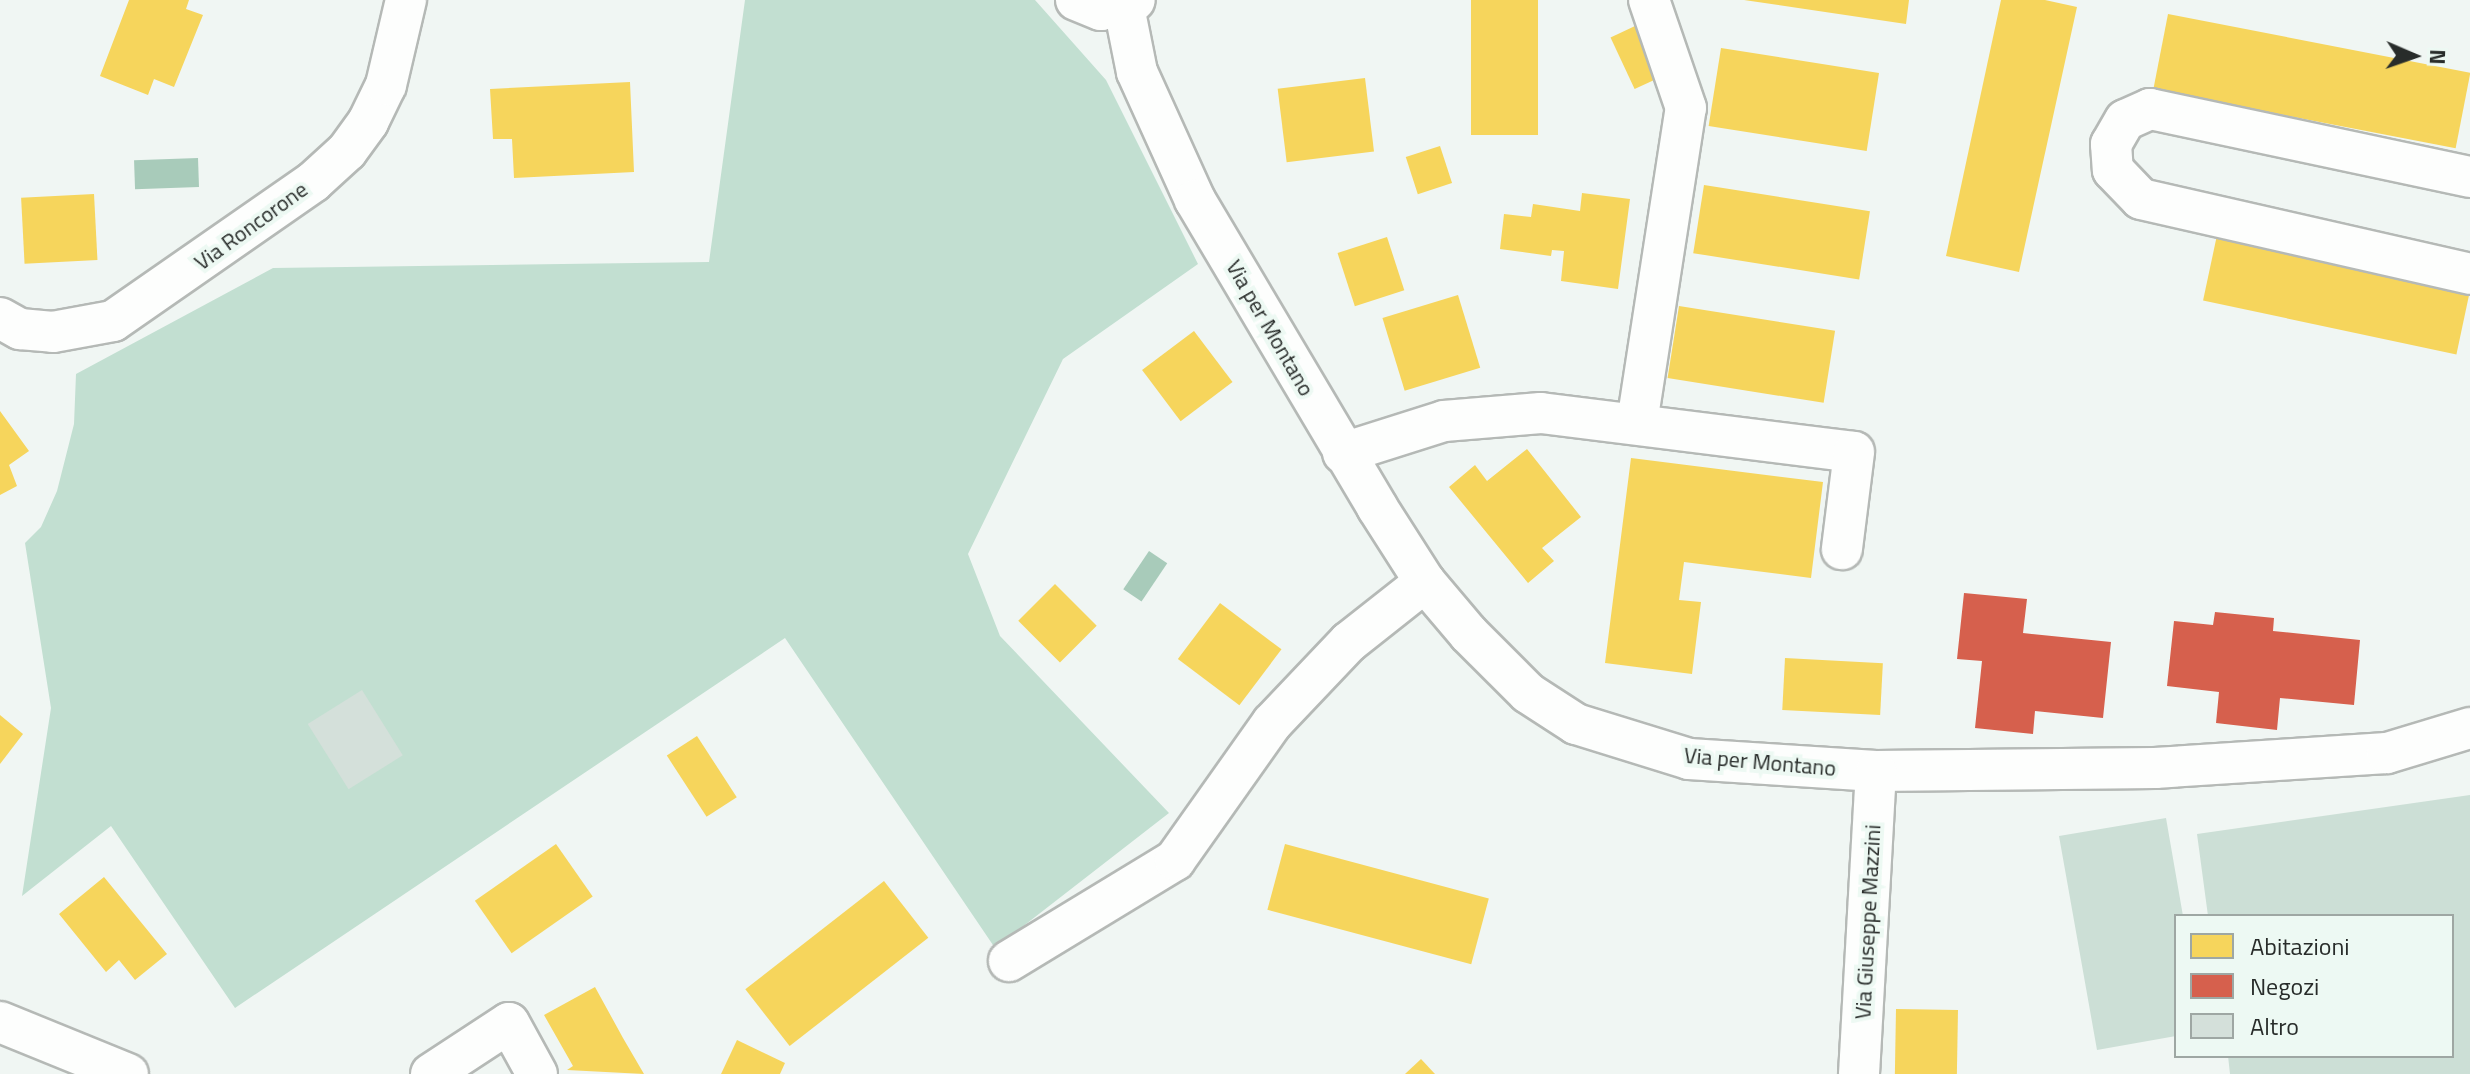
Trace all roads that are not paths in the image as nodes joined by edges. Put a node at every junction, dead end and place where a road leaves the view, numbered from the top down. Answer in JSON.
{"nodes":[{"id":1,"x":406,"y":0,"type":"edge"},
{"id":2,"x":1076,"y":0,"type":"edge"},
{"id":3,"x":1649,"y":0,"type":"edge"},
{"id":4,"x":1129,"y":4,"type":"edge"},
{"id":5,"x":2470,"y":177,"type":"edge"},
{"id":6,"x":2470,"y":274,"type":"edge"},
{"id":7,"x":0,"y":318,"type":"edge"},
{"id":8,"x":1637,"y":423,"type":"junction"},
{"id":9,"x":1343,"y":453,"type":"junction"},
{"id":10,"x":1842,"y":549,"type":"dead end"},
{"id":11,"x":1425,"y":582,"type":"junction"},
{"id":12,"x":2470,"y":728,"type":"edge"},
{"id":13,"x":1876,"y":771,"type":"junction"},
{"id":14,"x":1009,"y":961,"type":"dead end"},
{"id":15,"x":0,"y":1022,"type":"edge"},
{"id":16,"x":128,"y":1074,"type":"edge"},
{"id":17,"x":431,"y":1074,"type":"edge"},
{"id":18,"x":537,"y":1074,"type":"edge"},
{"id":19,"x":1859,"y":1074,"type":"edge"}],
"edges":[{"from":1,"to":7,"type":"street","name":"Via Roncorone"},
{"from":2,"to":4,"type":"street"},
{"from":3,"to":8,"type":"street"},
{"from":4,"to":9,"type":"street","name":"Via per Montano"},
{"from":5,"to":6,"type":"street"},
{"from":8,"to":9,"type":"street"},
{"from":8,"to":10,"type":"street"},
{"from":9,"to":11,"type":"street","name":"Via per Montano"},
{"from":11,"to":13,"type":"street","name":"Via per Montano"},
{"from":11,"to":14,"type":"street"},
{"from":12,"to":13,"type":"street","name":"Via per Montano"},
{"from":13,"to":19,"type":"street","name":"Via Giuseppe Mazzini"},
{"from":15,"to":16,"type":"street"},
{"from":17,"to":18,"type":"street"}]}
